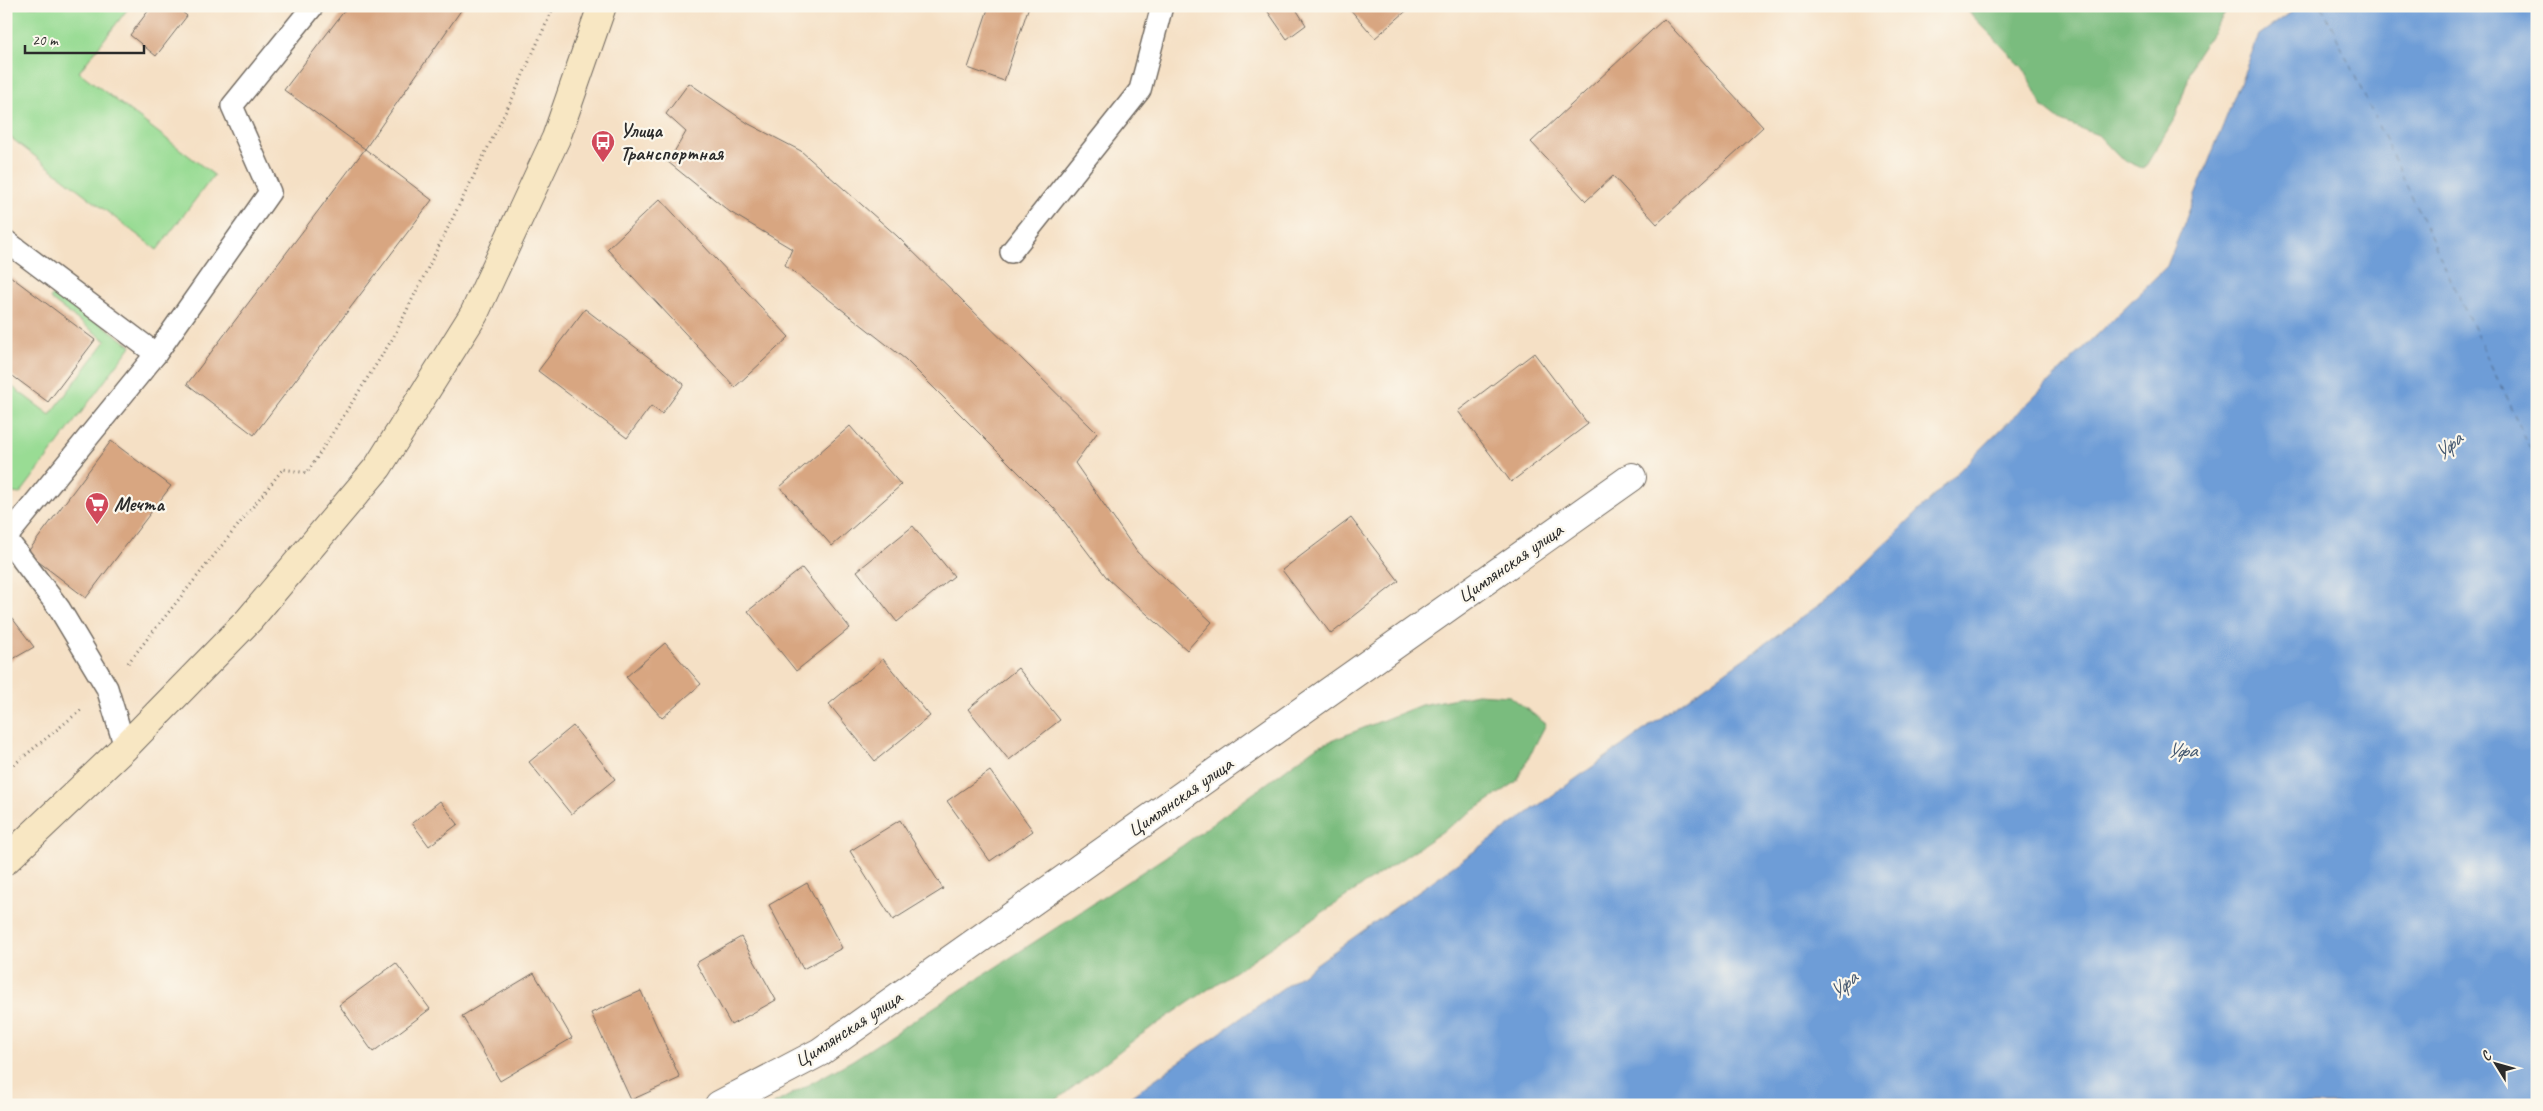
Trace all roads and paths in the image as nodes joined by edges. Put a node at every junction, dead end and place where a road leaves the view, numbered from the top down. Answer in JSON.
{"nodes":[{"id":1,"x":314,"y":6,"type":"edge"},
{"id":2,"x":554,"y":6,"type":"edge"},
{"id":3,"x":602,"y":6,"type":"edge"},
{"id":4,"x":1162,"y":6,"type":"edge"},
{"id":5,"x":6,"y":241,"type":"edge"},
{"id":6,"x":1011,"y":252,"type":"dead end"},
{"id":7,"x":156,"y":354,"type":"junction"},
{"id":8,"x":1632,"y":477,"type":"dead end"},
{"id":9,"x":6,"y":538,"type":"edge"},
{"id":10,"x":107,"y":688,"type":"junction"},
{"id":11,"x":125,"y":747,"type":"junction"},
{"id":12,"x":6,"y":771,"type":"edge"},
{"id":13,"x":6,"y":860,"type":"edge"},
{"id":14,"x":720,"y":1105,"type":"edge"}],
"edges":[{"from":1,"to":7,"type":"lane"},
{"from":2,"to":10,"type":"path"},
{"from":3,"to":11,"type":"street"},
{"from":4,"to":6,"type":"lane"},
{"from":5,"to":7,"type":"lane"},
{"from":7,"to":9,"type":"lane"},
{"from":8,"to":14,"type":"street","name":"Цимлянская улица"},
{"from":9,"to":10,"type":"lane"},
{"from":10,"to":11,"type":"lane"},
{"from":10,"to":12,"type":"path"},
{"from":11,"to":13,"type":"street"}]}
